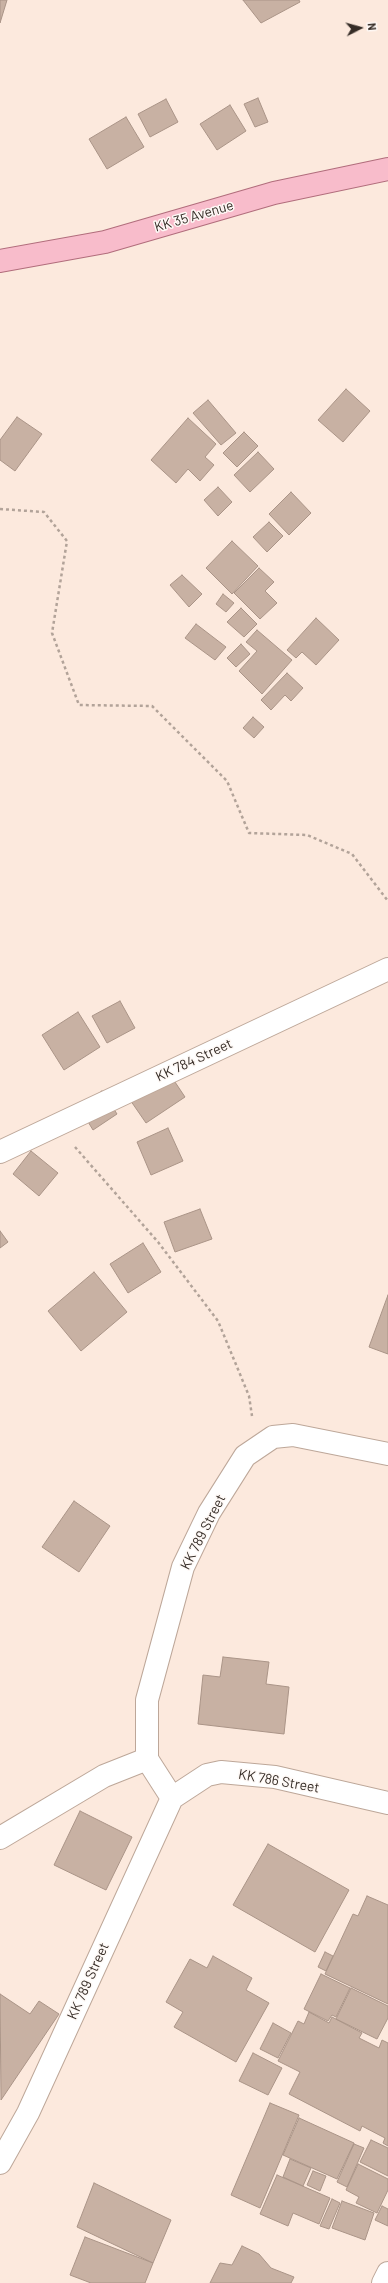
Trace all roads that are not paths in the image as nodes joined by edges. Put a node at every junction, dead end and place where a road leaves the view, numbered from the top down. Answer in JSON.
{"nodes":[{"id":1,"x":388,"y":169,"type":"edge"},
{"id":2,"x":0,"y":261,"type":"edge"},
{"id":3,"x":388,"y":969,"type":"edge"},
{"id":4,"x":0,"y":1152,"type":"edge"},
{"id":5,"x":388,"y":1454,"type":"edge"},
{"id":6,"x":147,"y":1759,"type":"junction"},
{"id":7,"x":172,"y":1798,"type":"junction"},
{"id":8,"x":388,"y":1803,"type":"edge"},
{"id":9,"x":0,"y":1838,"type":"edge"},
{"id":10,"x":0,"y":2163,"type":"edge"},
{"id":11,"x":388,"y":2273,"type":"edge"},
{"id":12,"x":383,"y":2283,"type":"edge"}],
"edges":[{"from":1,"to":2,"type":"main road","name":"KK 35 Avenue"},
{"from":3,"to":4,"type":"street","name":"KK 784 Street"},
{"from":5,"to":6,"type":"street","name":"KK 789 Street"},
{"from":6,"to":7,"type":"street"},
{"from":6,"to":9,"type":"street"},
{"from":7,"to":8,"type":"street","name":"KK 786 Street"},
{"from":7,"to":10,"type":"street","name":"KK 789 Street"},
{"from":11,"to":12,"type":"street"}]}
